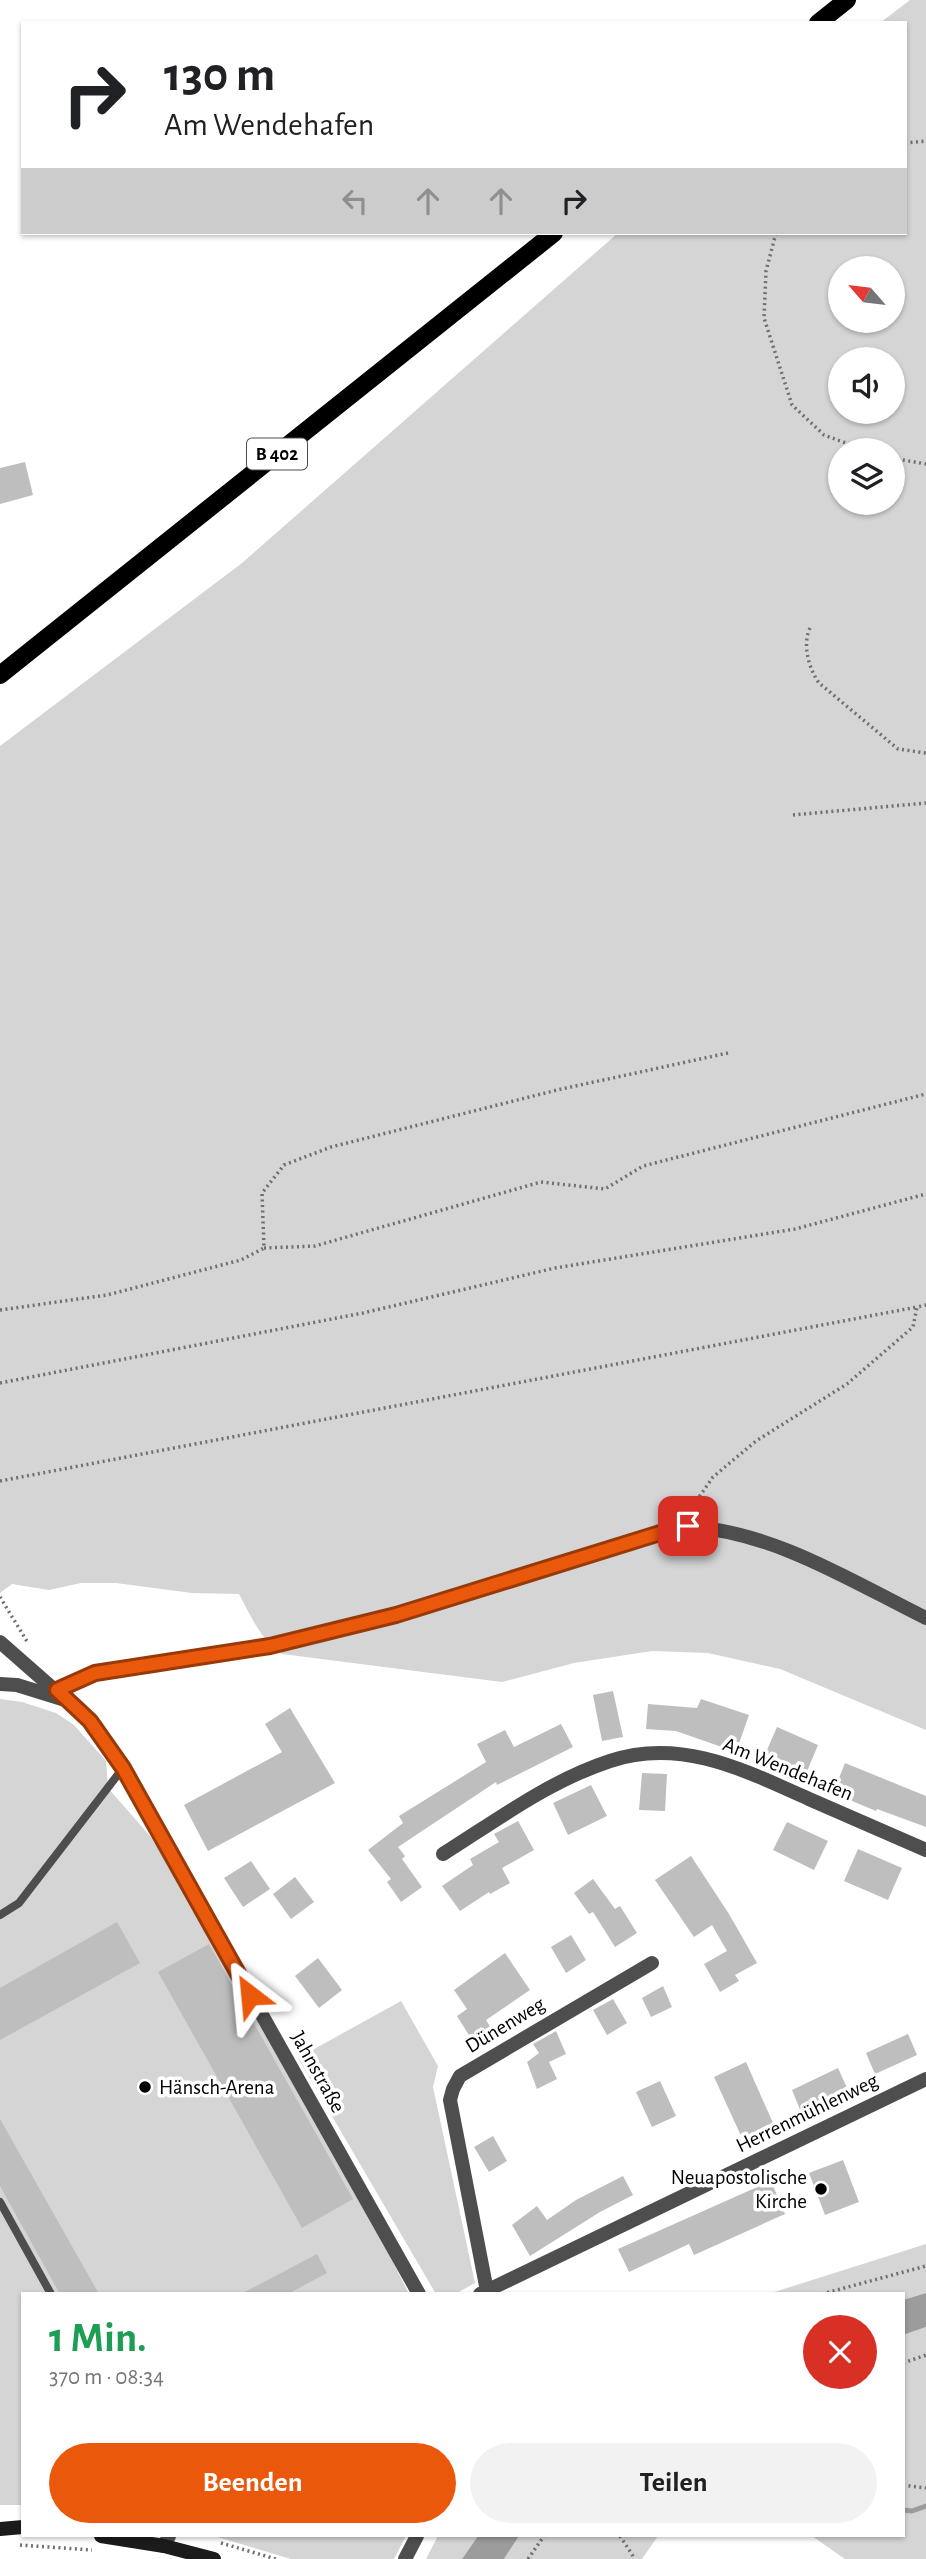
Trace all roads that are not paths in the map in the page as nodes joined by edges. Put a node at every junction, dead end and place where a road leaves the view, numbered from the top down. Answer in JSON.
{"nodes":[{"id":1,"x":847,"y":0,"type":"edge"},
{"id":2,"x":821,"y":21,"type":"edge"},
{"id":3,"x":551,"y":235,"type":"edge"},
{"id":4,"x":0,"y":675,"type":"edge"},
{"id":5,"x":926,"y":1618,"type":"edge"},
{"id":6,"x":0,"y":1642,"type":"edge"},
{"id":7,"x":0,"y":1684,"type":"edge"},
{"id":8,"x":62,"y":1695,"type":"junction"},
{"id":9,"x":123,"y":1768,"type":"junction"},
{"id":10,"x":926,"y":1850,"type":"edge"},
{"id":11,"x":443,"y":1854,"type":"dead end"},
{"id":12,"x":0,"y":1915,"type":"edge"},
{"id":13,"x":652,"y":1963,"type":"dead end"},
{"id":14,"x":926,"y":2079,"type":"edge"},
{"id":15,"x":0,"y":2202,"type":"edge"},
{"id":16,"x":50,"y":2292,"type":"edge"},
{"id":17,"x":418,"y":2292,"type":"edge"},
{"id":18,"x":483,"y":2292,"type":"edge"},
{"id":19,"x":21,"y":2528,"type":"edge"},
{"id":20,"x":0,"y":2529,"type":"edge"},
{"id":21,"x":114,"y":2537,"type":"edge"},
{"id":22,"x":416,"y":2537,"type":"edge"},
{"id":23,"x":166,"y":2541,"type":"edge"},
{"id":24,"x":214,"y":2559,"type":"edge"},
{"id":25,"x":405,"y":2559,"type":"edge"}],
"edges":[{"from":1,"to":2,"type":"main road"},
{"from":3,"to":4,"type":"main road","number":"B 402"},
{"from":5,"to":8,"type":"street"},
{"from":6,"to":8,"type":"street","name":"Jahnstraße"},
{"from":7,"to":8,"type":"street"},
{"from":8,"to":9,"type":"street","name":"Jahnstraße"},
{"from":9,"to":12,"type":"lane"},
{"from":9,"to":17,"type":"street","name":"Jahnstraße"},
{"from":10,"to":11,"type":"street","name":"Am Wendehafen"},
{"from":13,"to":18,"type":"street","name":"Dünenweg"},
{"from":14,"to":18,"type":"street","name":"Herrenmühlenweg"},
{"from":15,"to":16,"type":"lane"},
{"from":19,"to":20,"type":"street"},
{"from":21,"to":23,"type":"street"},
{"from":22,"to":25,"type":"street"},
{"from":23,"to":24,"type":"street"}]}
